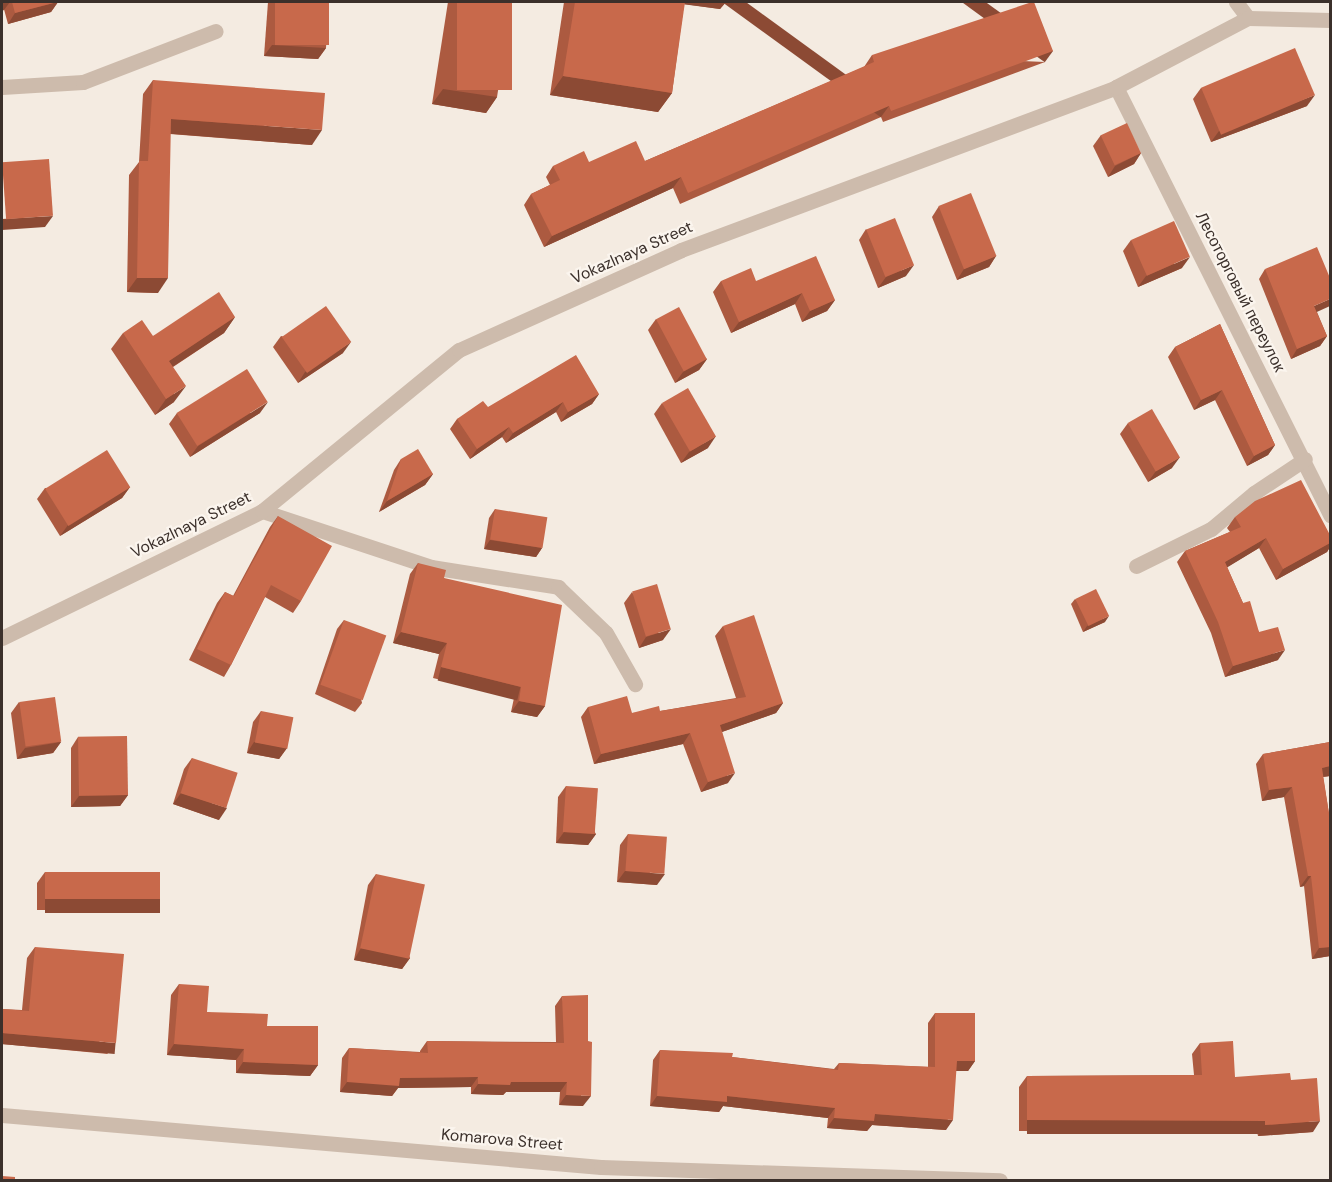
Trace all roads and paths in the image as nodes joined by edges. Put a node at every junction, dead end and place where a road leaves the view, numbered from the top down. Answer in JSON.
{"nodes":[{"id":1,"x":1236,"y":2,"type":"edge"},
{"id":2,"x":1248,"y":18,"type":"junction"},
{"id":3,"x":1330,"y":20,"type":"edge"},
{"id":4,"x":216,"y":31,"type":"dead end"},
{"id":5,"x":2,"y":87,"type":"edge"},
{"id":6,"x":1116,"y":87,"type":"junction"},
{"id":7,"x":1305,"y":459,"type":"junction"},
{"id":8,"x":262,"y":511,"type":"junction"},
{"id":9,"x":1330,"y":515,"type":"edge"},
{"id":10,"x":1136,"y":566,"type":"dead end"},
{"id":11,"x":2,"y":638,"type":"edge"},
{"id":12,"x":635,"y":684,"type":"dead end"},
{"id":13,"x":2,"y":1115,"type":"edge"},
{"id":14,"x":1000,"y":1180,"type":"edge"}],
"edges":[{"from":1,"to":2,"type":"street"},
{"from":2,"to":3,"type":"street","name":"Vokazlnaya Street"},
{"from":2,"to":6,"type":"street","name":"Vokazlnaya Street"},
{"from":4,"to":5,"type":"street"},
{"from":6,"to":7,"type":"street","name":"Лесоторговый переулок"},
{"from":6,"to":8,"type":"street","name":"Vokazlnaya Street"},
{"from":7,"to":9,"type":"street","name":"Лесоторговый переулок"},
{"from":7,"to":10,"type":"street"},
{"from":8,"to":11,"type":"street","name":"Vokazlnaya Street"},
{"from":8,"to":12,"type":"street"},
{"from":13,"to":14,"type":"street","name":"Komarova Street"}]}
